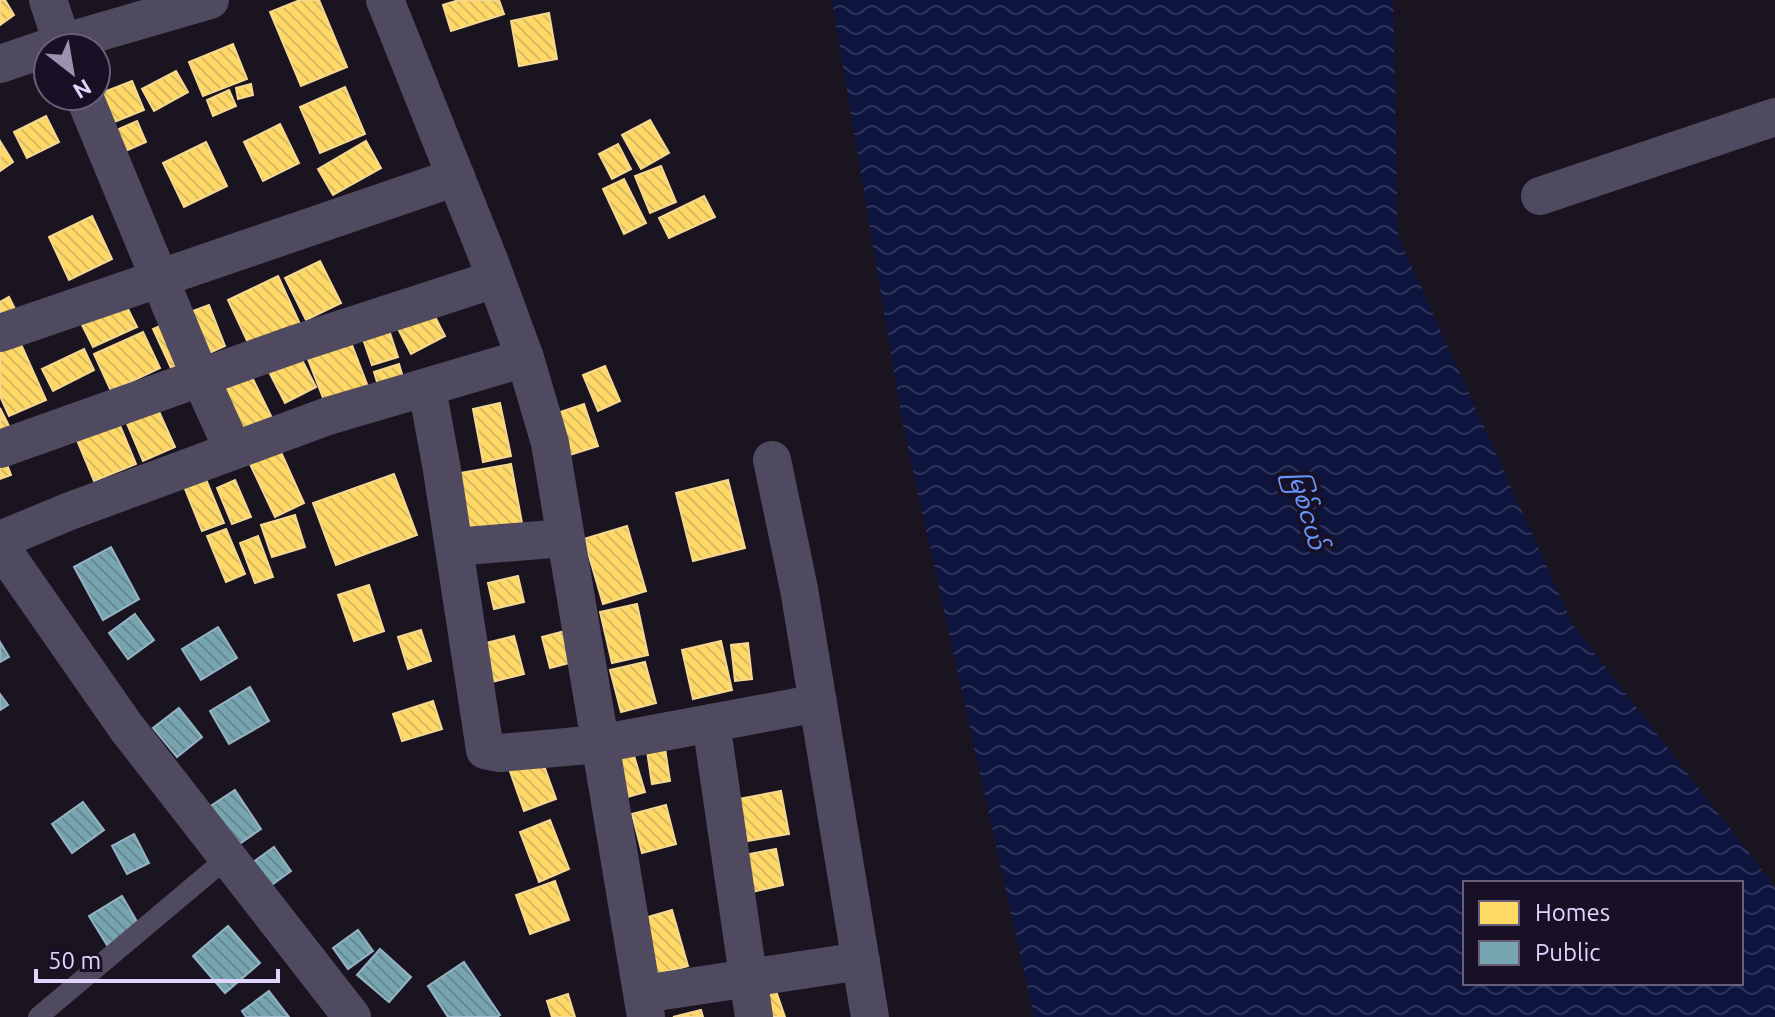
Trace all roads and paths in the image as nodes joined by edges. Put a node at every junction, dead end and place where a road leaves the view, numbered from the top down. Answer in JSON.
{"nodes":[{"id":1,"x":48,"y":0,"type":"edge"},
{"id":2,"x":210,"y":0,"type":"edge"},
{"id":3,"x":385,"y":0,"type":"edge"},
{"id":4,"x":58,"y":32,"type":"edge"},
{"id":5,"x":108,"y":32,"type":"edge"},
{"id":6,"x":32,"y":55,"type":"edge"},
{"id":7,"x":0,"y":64,"type":"edge"},
{"id":8,"x":91,"y":112,"type":"edge"},
{"id":9,"x":1775,"y":117,"type":"edge"},
{"id":10,"x":456,"y":177,"type":"junction"},
{"id":11,"x":1540,"y":196,"type":"dead end"},
{"id":12,"x":159,"y":278,"type":"junction"},
{"id":13,"x":495,"y":279,"type":"junction"},
{"id":14,"x":0,"y":333,"type":"edge"},
{"id":15,"x":525,"y":358,"type":"junction"},
{"id":16,"x":201,"y":379,"type":"junction"},
{"id":17,"x":427,"y":388,"type":"junction"},
{"id":18,"x":0,"y":449,"type":"edge"},
{"id":19,"x":233,"y":450,"type":"junction"},
{"id":20,"x":772,"y":460,"type":"dead end"},
{"id":21,"x":564,"y":538,"type":"junction"},
{"id":22,"x":0,"y":540,"type":"edge"},
{"id":23,"x":0,"y":546,"type":"edge"},
{"id":24,"x":454,"y":547,"type":"junction"},
{"id":25,"x":818,"y":703,"type":"junction"},
{"id":26,"x":711,"y":723,"type":"junction"},
{"id":27,"x":599,"y":744,"type":"junction"},
{"id":28,"x":227,"y":858,"type":"junction"},
{"id":29,"x":861,"y":961,"type":"junction"},
{"id":30,"x":747,"y":978,"type":"junction"},
{"id":31,"x":644,"y":1006,"type":"edge"},
{"id":32,"x":38,"y":1017,"type":"edge"},
{"id":33,"x":352,"y":1017,"type":"edge"},
{"id":34,"x":754,"y":1017,"type":"edge"},
{"id":35,"x":870,"y":1017,"type":"edge"}],
"edges":[{"from":1,"to":4,"type":"street"},
{"from":2,"to":5,"type":"street"},
{"from":3,"to":10,"type":"street"},
{"from":6,"to":7,"type":"street"},
{"from":8,"to":12,"type":"street"},
{"from":9,"to":11,"type":"street"},
{"from":10,"to":12,"type":"street"},
{"from":10,"to":13,"type":"street"},
{"from":12,"to":14,"type":"street"},
{"from":12,"to":16,"type":"street"},
{"from":13,"to":15,"type":"street"},
{"from":13,"to":16,"type":"street"},
{"from":15,"to":17,"type":"street"},
{"from":15,"to":21,"type":"street"},
{"from":16,"to":18,"type":"street"},
{"from":16,"to":19,"type":"street"},
{"from":17,"to":19,"type":"street"},
{"from":17,"to":24,"type":"street"},
{"from":19,"to":22,"type":"street"},
{"from":20,"to":25,"type":"street"},
{"from":21,"to":24,"type":"street"},
{"from":21,"to":27,"type":"street"},
{"from":23,"to":28,"type":"street"},
{"from":24,"to":27,"type":"street"},
{"from":25,"to":26,"type":"street"},
{"from":25,"to":29,"type":"street"},
{"from":26,"to":27,"type":"street"},
{"from":26,"to":30,"type":"street"},
{"from":27,"to":31,"type":"street"},
{"from":28,"to":32,"type":"lane"},
{"from":28,"to":33,"type":"street"},
{"from":29,"to":30,"type":"street"},
{"from":29,"to":35,"type":"street"},
{"from":30,"to":31,"type":"street"},
{"from":30,"to":34,"type":"street"}]}
